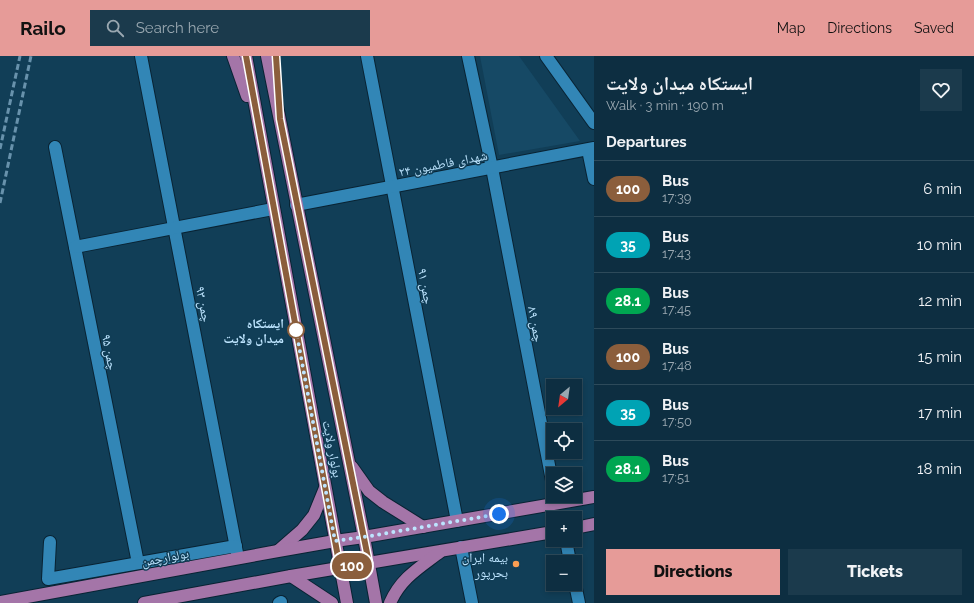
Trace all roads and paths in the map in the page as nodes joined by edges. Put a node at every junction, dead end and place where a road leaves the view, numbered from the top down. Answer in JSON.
{"nodes":[{"id":1,"x":142,"y":56,"type":"edge"},
{"id":2,"x":233,"y":56,"type":"edge"},
{"id":3,"x":246,"y":56,"type":"edge"},
{"id":4,"x":267,"y":56,"type":"edge"},
{"id":5,"x":276,"y":56,"type":"edge"},
{"id":6,"x":367,"y":56,"type":"edge"},
{"id":7,"x":468,"y":56,"type":"edge"},
{"id":8,"x":547,"y":57,"type":"edge"},
{"id":9,"x":280,"y":119,"type":"junction"},
{"id":10,"x":594,"y":123,"type":"edge"},
{"id":11,"x":259,"y":128,"type":"junction"},
{"id":12,"x":55,"y":147,"type":"dead end"},
{"id":13,"x":591,"y":149,"type":"edge"},
{"id":14,"x":492,"y":168,"type":"junction"},
{"id":15,"x":594,"y":179,"type":"edge"},
{"id":16,"x":393,"y":187,"type":"junction"},
{"id":17,"x":296,"y":205,"type":"junction"},
{"id":18,"x":273,"y":208,"type":"junction"},
{"id":19,"x":174,"y":228,"type":"junction"},
{"id":20,"x":75,"y":247,"type":"junction"},
{"id":21,"x":348,"y":463,"type":"junction"},
{"id":22,"x":549,"y":467,"type":"edge"},
{"id":23,"x":326,"y":487,"type":"junction"},
{"id":24,"x":594,"y":497,"type":"edge"},
{"id":25,"x":582,"y":498,"type":"edge"},
{"id":26,"x":546,"y":502,"type":"edge"},
{"id":27,"x":457,"y":521,"type":"junction"},
{"id":28,"x":594,"y":524,"type":"edge"},
{"id":29,"x":423,"y":527,"type":"junction"},
{"id":30,"x":582,"y":527,"type":"edge"},
{"id":31,"x":546,"y":533,"type":"edge"},
{"id":32,"x":364,"y":537,"type":"junction"},
{"id":33,"x":335,"y":541,"type":"junction"},
{"id":34,"x":50,"y":542,"type":"dead end"},
{"id":35,"x":461,"y":547,"type":"junction"},
{"id":36,"x":442,"y":550,"type":"junction"},
{"id":37,"x":278,"y":551,"type":"junction"},
{"id":38,"x":237,"y":552,"type":"junction"},
{"id":39,"x":138,"y":563,"type":"junction"},
{"id":40,"x":369,"y":563,"type":"junction"},
{"id":41,"x":340,"y":568,"type":"junction"},
{"id":42,"x":291,"y":576,"type":"junction"},
{"id":43,"x":576,"y":591,"type":"edge"},
{"id":44,"x":0,"y":602,"type":"edge"},
{"id":45,"x":144,"y":603,"type":"edge"},
{"id":46,"x":332,"y":603,"type":"edge"},
{"id":47,"x":347,"y":603,"type":"edge"},
{"id":48,"x":376,"y":603,"type":"edge"},
{"id":49,"x":390,"y":603,"type":"edge"},
{"id":50,"x":472,"y":603,"type":"edge"},
{"id":51,"x":579,"y":603,"type":"edge"}],
"edges":[{"from":1,"to":19,"type":"street","name":"چمن ۹۳"},
{"from":2,"to":11,"type":"main road"},
{"from":3,"to":11,"type":"main road","name":"بولوار ولایت"},
{"from":4,"to":9,"type":"main road","name":"بولوار ولایت"},
{"from":5,"to":9,"type":"main road"},
{"from":6,"to":16,"type":"street","name":"چمن ۹۱"},
{"from":7,"to":14,"type":"street","name":"چمن ۸۹"},
{"from":8,"to":10,"type":"street"},
{"from":9,"to":17,"type":"main road","name":"بولوار ولایت"},
{"from":11,"to":18,"type":"main road","name":"بولوار ولایت"},
{"from":12,"to":20,"type":"street","name":"چمن ۹۵"},
{"from":13,"to":14,"type":"street","name":"شهدای فاطمیون ۲۴"},
{"from":13,"to":15,"type":"street"},
{"from":14,"to":16,"type":"street","name":"شهدای فاطمیون ۲۴"},
{"from":14,"to":22,"type":"street","name":"چمن ۸۹"},
{"from":16,"to":17,"type":"street","name":"شهدای فاطمیون ۲۴"},
{"from":16,"to":27,"type":"street","name":"چمن ۹۱"},
{"from":17,"to":21,"type":"main road","name":"بولوار ولایت"},
{"from":18,"to":19,"type":"street"},
{"from":18,"to":23,"type":"main road","name":"بولوار ولایت"},
{"from":19,"to":20,"type":"street"},
{"from":19,"to":38,"type":"street","name":"چمن ۹۳"},
{"from":20,"to":39,"type":"street","name":"چمن ۹۵"},
{"from":21,"to":29,"type":"main road"},
{"from":21,"to":32,"type":"main road","name":"بولوار ولایت"},
{"from":23,"to":33,"type":"main road","name":"بولوار ولایت"},
{"from":23,"to":37,"type":"main road"},
{"from":24,"to":25,"type":"main road"},
{"from":26,"to":27,"type":"main road"},
{"from":27,"to":29,"type":"main road"},
{"from":28,"to":30,"type":"main road"},
{"from":29,"to":32,"type":"main road"},
{"from":31,"to":35,"type":"main road"},
{"from":32,"to":33,"type":"main road","name":"بولوارچمن"},
{"from":32,"to":40,"type":"main road","name":"بولوار ولایت"},
{"from":33,"to":37,"type":"main road","name":"بولوارچمن"},
{"from":33,"to":41,"type":"main road","name":"بولوار ولایت"},
{"from":34,"to":39,"type":"street"},
{"from":35,"to":36,"type":"main road"},
{"from":35,"to":50,"type":"street"},
{"from":36,"to":40,"type":"main road"},
{"from":36,"to":49,"type":"main road"},
{"from":37,"to":38,"type":"main road","name":"بولوارچمن"},
{"from":38,"to":39,"type":"street"},
{"from":38,"to":44,"type":"main road","name":"بولوارچمن"},
{"from":40,"to":41,"type":"main road"},
{"from":40,"to":48,"type":"main road"},
{"from":41,"to":42,"type":"main road"},
{"from":41,"to":47,"type":"main road"},
{"from":42,"to":45,"type":"main road"},
{"from":42,"to":46,"type":"main road"},
{"from":43,"to":51,"type":"street"}]}
